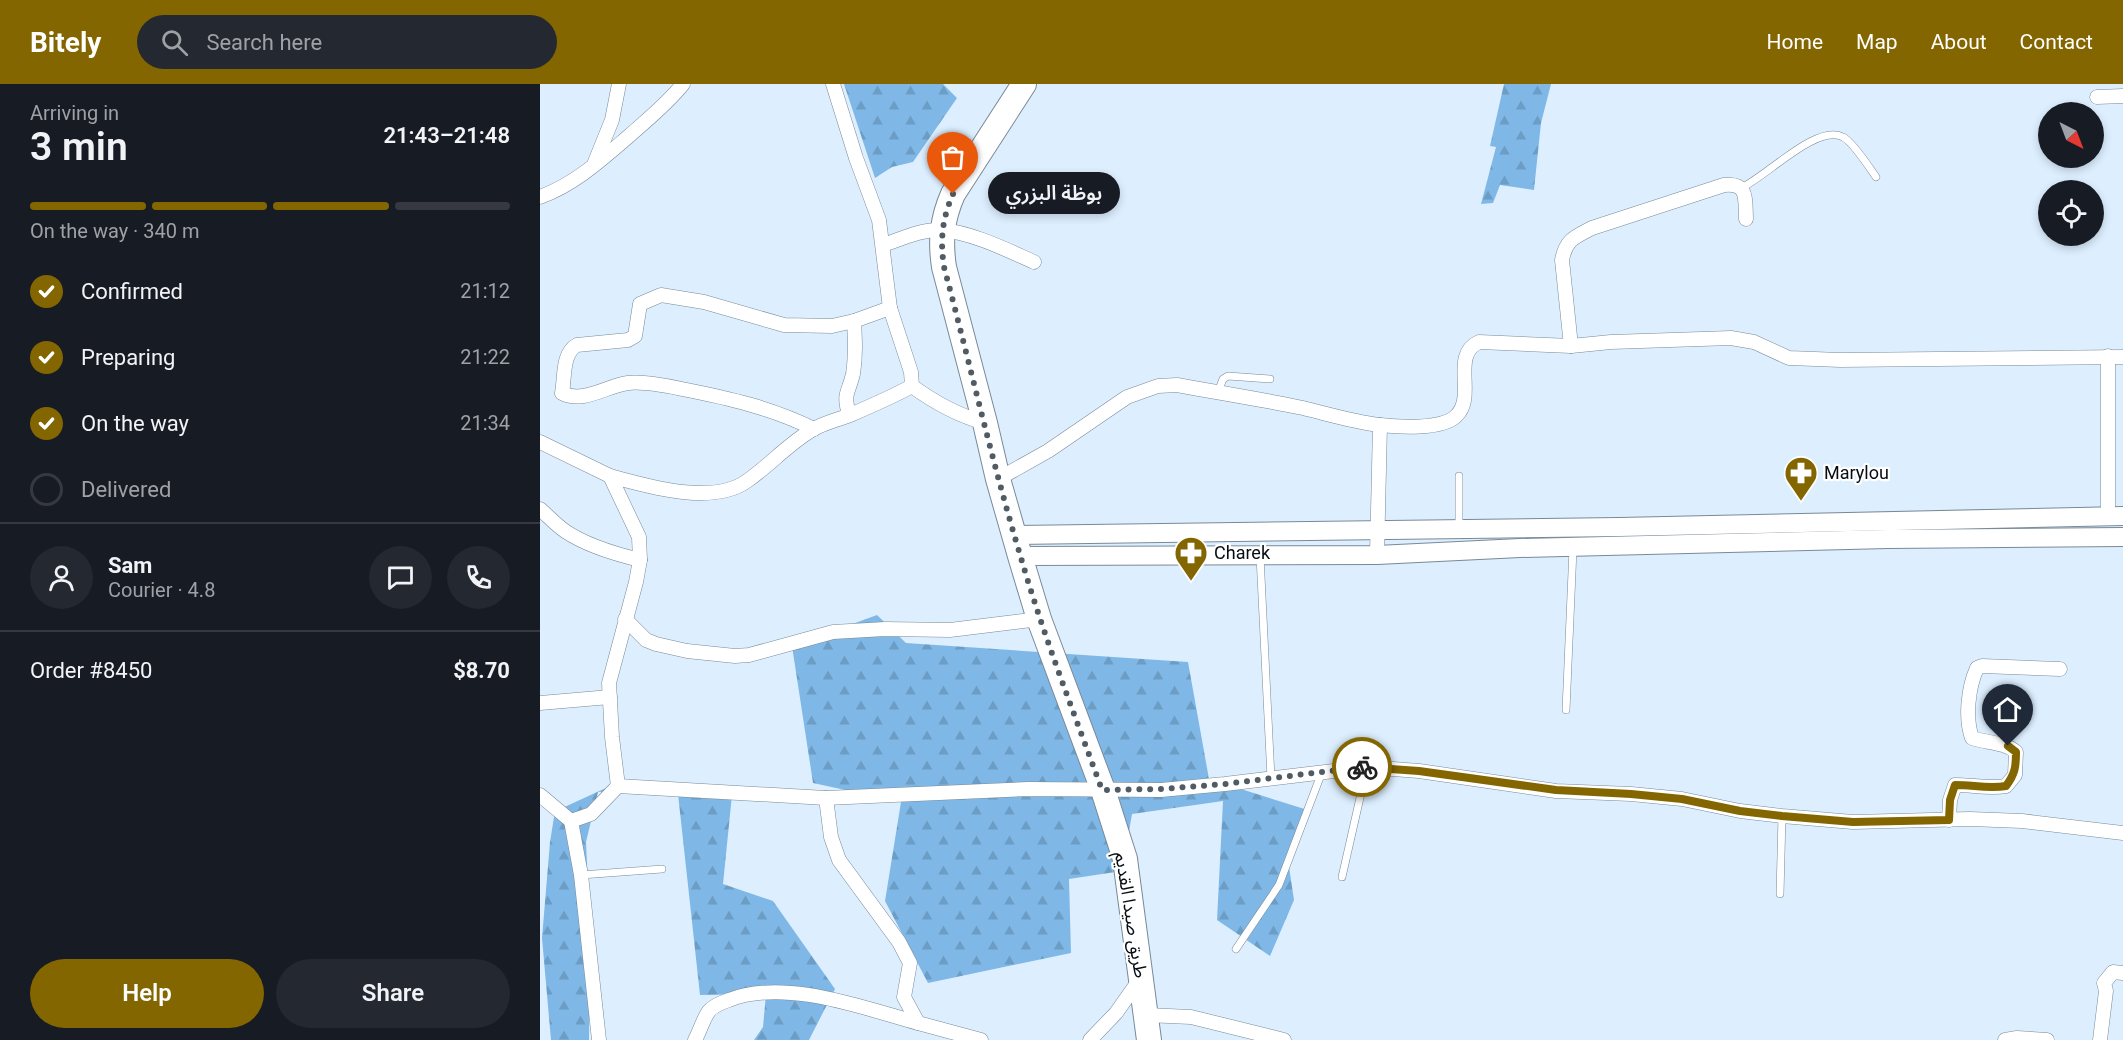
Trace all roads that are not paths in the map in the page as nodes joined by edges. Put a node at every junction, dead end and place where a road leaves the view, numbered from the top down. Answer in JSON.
{"nodes":[{"id":1,"x":619,"y":84,"type":"edge"},
{"id":2,"x":683,"y":84,"type":"edge"},
{"id":3,"x":833,"y":84,"type":"edge"},
{"id":4,"x":1024,"y":84,"type":"edge"},
{"id":5,"x":2123,"y":96,"type":"edge"},
{"id":6,"x":2097,"y":97,"type":"dead end"},
{"id":7,"x":594,"y":165,"type":"junction"},
{"id":8,"x":1876,"y":177,"type":"dead end"},
{"id":9,"x":1741,"y":188,"type":"junction"},
{"id":10,"x":540,"y":197,"type":"edge"},
{"id":11,"x":1746,"y":219,"type":"dead end"},
{"id":12,"x":941,"y":230,"type":"junction"},
{"id":13,"x":883,"y":245,"type":"junction"},
{"id":14,"x":1034,"y":262,"type":"dead end"},
{"id":15,"x":891,"y":308,"type":"junction"},
{"id":16,"x":854,"y":321,"type":"junction"},
{"id":17,"x":1571,"y":346,"type":"junction"},
{"id":18,"x":2108,"y":356,"type":"junction"},
{"id":19,"x":2123,"y":357,"type":"edge"},
{"id":20,"x":1270,"y":380,"type":"dead end"},
{"id":21,"x":912,"y":386,"type":"junction"},
{"id":22,"x":1218,"y":392,"type":"junction"},
{"id":23,"x":849,"y":415,"type":"junction"},
{"id":24,"x":985,"y":423,"type":"junction"},
{"id":25,"x":1380,"y":425,"type":"junction"},
{"id":26,"x":814,"y":429,"type":"junction"},
{"id":27,"x":540,"y":442,"type":"edge"},
{"id":28,"x":610,"y":476,"type":"junction"},
{"id":29,"x":1459,"y":476,"type":"dead end"},
{"id":30,"x":998,"y":479,"type":"junction"},
{"id":31,"x":540,"y":509,"type":"edge"},
{"id":32,"x":2115,"y":516,"type":"edge"},
{"id":33,"x":1459,"y":529,"type":"junction"},
{"id":34,"x":1378,"y":530,"type":"junction"},
{"id":35,"x":1888,"y":530,"type":"junction"},
{"id":36,"x":2120,"y":537,"type":"edge"},
{"id":37,"x":1017,"y":546,"type":"junction"},
{"id":38,"x":1574,"y":546,"type":"junction"},
{"id":39,"x":1260,"y":555,"type":"junction"},
{"id":40,"x":1377,"y":555,"type":"junction"},
{"id":41,"x":640,"y":560,"type":"junction"},
{"id":42,"x":625,"y":619,"type":"junction"},
{"id":43,"x":1040,"y":619,"type":"junction"},
{"id":44,"x":2060,"y":669,"type":"dead end"},
{"id":45,"x":610,"y":697,"type":"junction"},
{"id":46,"x":540,"y":703,"type":"edge"},
{"id":47,"x":1566,"y":710,"type":"dead end"},
{"id":48,"x":1367,"y":767,"type":"junction"},
{"id":49,"x":1322,"y":772,"type":"junction"},
{"id":50,"x":1272,"y":778,"type":"junction"},
{"id":51,"x":618,"y":786,"type":"junction"},
{"id":52,"x":1102,"y":790,"type":"junction"},
{"id":53,"x":540,"y":795,"type":"edge"},
{"id":54,"x":826,"y":798,"type":"junction"},
{"id":55,"x":1782,"y":816,"type":"junction"},
{"id":56,"x":1949,"y":820,"type":"junction"},
{"id":57,"x":571,"y":821,"type":"junction"},
{"id":58,"x":2123,"y":833,"type":"edge"},
{"id":59,"x":662,"y":869,"type":"dead end"},
{"id":60,"x":582,"y":875,"type":"junction"},
{"id":61,"x":1342,"y":877,"type":"dead end"},
{"id":62,"x":1780,"y":894,"type":"dead end"},
{"id":63,"x":1236,"y":949,"type":"dead end"},
{"id":64,"x":2123,"y":973,"type":"edge"},
{"id":65,"x":1142,"y":978,"type":"junction"},
{"id":66,"x":1146,"y":1015,"type":"junction"},
{"id":67,"x":918,"y":1023,"type":"junction"},
{"id":68,"x":599,"y":1040,"type":"edge"},
{"id":69,"x":695,"y":1040,"type":"edge"},
{"id":70,"x":981,"y":1040,"type":"edge"},
{"id":71,"x":1090,"y":1040,"type":"edge"},
{"id":72,"x":1149,"y":1040,"type":"edge"},
{"id":73,"x":1284,"y":1040,"type":"edge"},
{"id":74,"x":2005,"y":1040,"type":"edge"},
{"id":75,"x":2047,"y":1040,"type":"edge"},
{"id":76,"x":2100,"y":1040,"type":"edge"}],
"edges":[{"from":1,"to":7,"type":"street"},
{"from":2,"to":7,"type":"street"},
{"from":3,"to":13,"type":"street"},
{"from":4,"to":12,"type":"highway","name":"طريق صيدا القديم"},
{"from":5,"to":6,"type":"street"},
{"from":7,"to":10,"type":"street"},
{"from":8,"to":9,"type":"lane"},
{"from":9,"to":11,"type":"street"},
{"from":9,"to":17,"type":"street"},
{"from":12,"to":13,"type":"street"},
{"from":12,"to":14,"type":"street"},
{"from":12,"to":24,"type":"highway","name":"طريق صيدا القديم"},
{"from":13,"to":15,"type":"street"},
{"from":15,"to":16,"type":"street"},
{"from":15,"to":21,"type":"street"},
{"from":16,"to":23,"type":"street"},
{"from":16,"to":26,"type":"street"},
{"from":17,"to":18,"type":"street"},
{"from":17,"to":25,"type":"street"},
{"from":18,"to":19,"type":"street"},
{"from":18,"to":32,"type":"street"},
{"from":20,"to":22,"type":"lane"},
{"from":21,"to":23,"type":"street"},
{"from":21,"to":24,"type":"street"},
{"from":22,"to":25,"type":"street"},
{"from":22,"to":30,"type":"street"},
{"from":23,"to":26,"type":"street"},
{"from":24,"to":30,"type":"highway","name":"طريق صيدا القديم"},
{"from":25,"to":34,"type":"street"},
{"from":26,"to":28,"type":"street"},
{"from":27,"to":28,"type":"street"},
{"from":28,"to":41,"type":"street"},
{"from":29,"to":33,"type":"lane"},
{"from":30,"to":37,"type":"highway","name":"طريق صيدا القديم"},
{"from":31,"to":41,"type":"street"},
{"from":32,"to":35,"type":"street"},
{"from":32,"to":36,"type":"street"},
{"from":33,"to":34,"type":"street"},
{"from":33,"to":35,"type":"street"},
{"from":34,"to":37,"type":"street"},
{"from":34,"to":40,"type":"street"},
{"from":35,"to":36,"type":"street"},
{"from":35,"to":38,"type":"street"},
{"from":37,"to":39,"type":"street"},
{"from":37,"to":43,"type":"highway","name":"طريق صيدا القديم"},
{"from":38,"to":40,"type":"street"},
{"from":38,"to":47,"type":"lane"},
{"from":39,"to":40,"type":"street"},
{"from":39,"to":50,"type":"lane"},
{"from":41,"to":42,"type":"street"},
{"from":42,"to":43,"type":"street"},
{"from":42,"to":45,"type":"street"},
{"from":43,"to":52,"type":"highway","name":"طريق صيدا القديم"},
{"from":44,"to":56,"type":"street"},
{"from":45,"to":46,"type":"street"},
{"from":45,"to":51,"type":"street"},
{"from":48,"to":49,"type":"street"},
{"from":48,"to":55,"type":"street"},
{"from":48,"to":61,"type":"lane"},
{"from":49,"to":50,"type":"street"},
{"from":49,"to":63,"type":"lane"},
{"from":50,"to":52,"type":"street"},
{"from":51,"to":54,"type":"street"},
{"from":51,"to":57,"type":"street"},
{"from":52,"to":54,"type":"street"},
{"from":52,"to":65,"type":"highway","name":"طريق صيدا القديم"},
{"from":53,"to":57,"type":"street"},
{"from":54,"to":67,"type":"street"},
{"from":55,"to":56,"type":"street"},
{"from":55,"to":62,"type":"lane"},
{"from":56,"to":58,"type":"street"},
{"from":57,"to":60,"type":"street"},
{"from":59,"to":60,"type":"lane"},
{"from":60,"to":68,"type":"street"},
{"from":64,"to":76,"type":"street"},
{"from":65,"to":66,"type":"highway","name":"طريق صيدا القديم"},
{"from":65,"to":71,"type":"street"},
{"from":66,"to":72,"type":"highway","name":"طريق صيدا القديم"},
{"from":66,"to":73,"type":"street"},
{"from":67,"to":69,"type":"street"},
{"from":67,"to":70,"type":"street"},
{"from":74,"to":75,"type":"street"}]}
